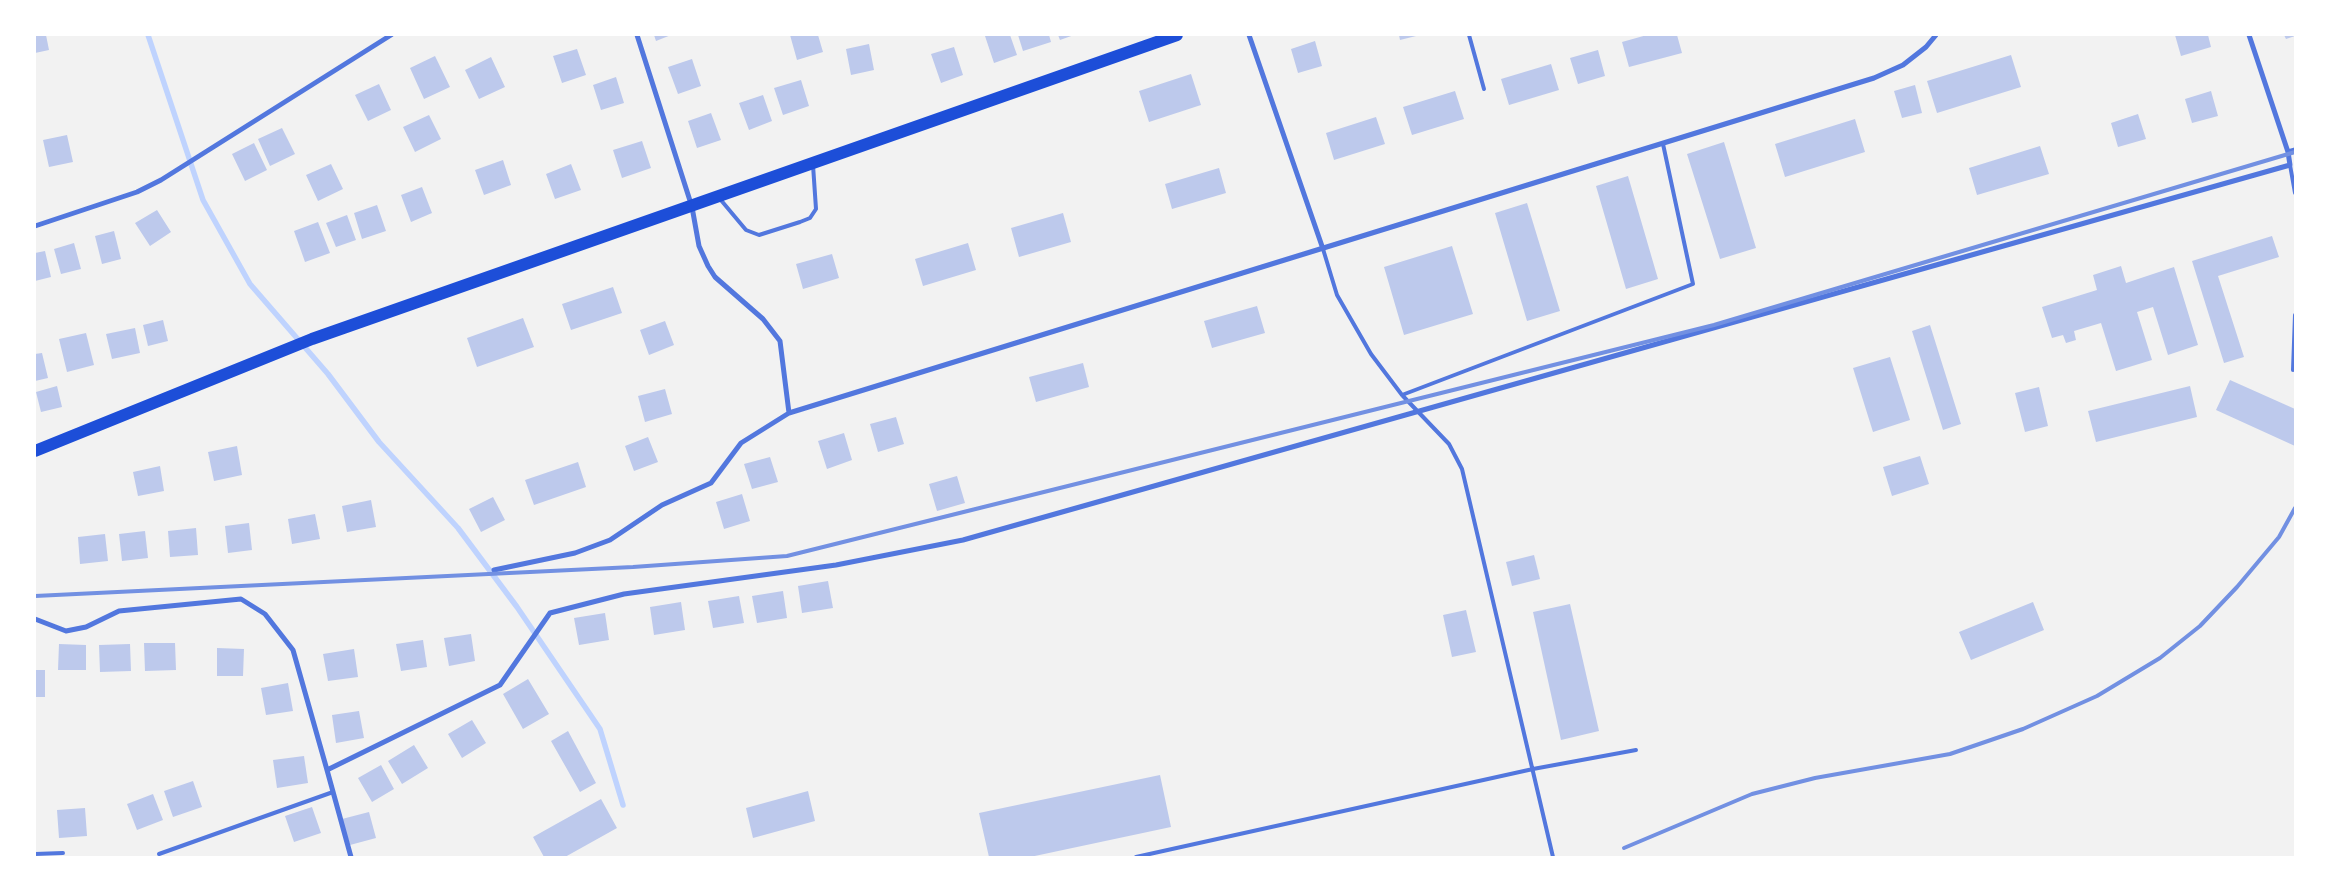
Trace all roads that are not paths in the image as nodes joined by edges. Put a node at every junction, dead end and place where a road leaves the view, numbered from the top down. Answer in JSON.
{"nodes":[{"id":1,"x":391,"y":35,"type":"edge"},
{"id":2,"x":637,"y":35,"type":"edge"},
{"id":3,"x":1177,"y":35,"type":"edge"},
{"id":4,"x":1249,"y":35,"type":"edge"},
{"id":5,"x":1469,"y":35,"type":"edge"},
{"id":6,"x":1936,"y":35,"type":"edge"},
{"id":7,"x":2249,"y":35,"type":"edge"},
{"id":8,"x":1484,"y":89,"type":"dead end"},
{"id":9,"x":1663,"y":144,"type":"junction"},
{"id":10,"x":2295,"y":150,"type":"edge"},
{"id":11,"x":2288,"y":152,"type":"junction"},
{"id":12,"x":813,"y":164,"type":"junction"},
{"id":13,"x":2290,"y":166,"type":"junction"},
{"id":14,"x":2295,"y":193,"type":"edge"},
{"id":15,"x":719,"y":197,"type":"junction"},
{"id":16,"x":692,"y":207,"type":"junction"},
{"id":17,"x":35,"y":226,"type":"edge"},
{"id":18,"x":1323,"y":249,"type":"junction"},
{"id":19,"x":2295,"y":315,"type":"edge"},
{"id":20,"x":2293,"y":370,"type":"dead end"},
{"id":21,"x":1402,"y":395,"type":"junction"},
{"id":22,"x":1419,"y":412,"type":"junction"},
{"id":23,"x":789,"y":413,"type":"junction"},
{"id":24,"x":35,"y":451,"type":"edge"},
{"id":25,"x":494,"y":570,"type":"dead end"},
{"id":26,"x":35,"y":619,"type":"edge"},
{"id":27,"x":1636,"y":750,"type":"dead end"},
{"id":28,"x":1533,"y":769,"type":"junction"},
{"id":29,"x":327,"y":770,"type":"junction"},
{"id":30,"x":333,"y":792,"type":"junction"},
{"id":31,"x":63,"y":853,"type":"dead end"},
{"id":32,"x":35,"y":854,"type":"edge"},
{"id":33,"x":159,"y":854,"type":"dead end"},
{"id":34,"x":351,"y":857,"type":"edge"},
{"id":35,"x":1136,"y":857,"type":"edge"},
{"id":36,"x":1553,"y":857,"type":"edge"}],
"edges":[{"from":1,"to":17,"type":"street"},
{"from":2,"to":16,"type":"street"},
{"from":3,"to":12,"type":"main road"},
{"from":4,"to":18,"type":"street"},
{"from":5,"to":8,"type":"lane"},
{"from":6,"to":9,"type":"street"},
{"from":7,"to":11,"type":"street"},
{"from":9,"to":18,"type":"street"},
{"from":9,"to":21,"type":"lane"},
{"from":10,"to":11,"type":"street"},
{"from":11,"to":13,"type":"street"},
{"from":12,"to":15,"type":"main road"},
{"from":12,"to":15,"type":"lane"},
{"from":13,"to":14,"type":"lane"},
{"from":13,"to":22,"type":"street"},
{"from":15,"to":16,"type":"main road"},
{"from":16,"to":23,"type":"street"},
{"from":16,"to":24,"type":"main road"},
{"from":18,"to":21,"type":"lane"},
{"from":18,"to":23,"type":"street"},
{"from":19,"to":20,"type":"lane"},
{"from":21,"to":22,"type":"lane"},
{"from":22,"to":28,"type":"lane"},
{"from":22,"to":29,"type":"street"},
{"from":23,"to":25,"type":"street"},
{"from":26,"to":29,"type":"street"},
{"from":27,"to":28,"type":"lane"},
{"from":28,"to":35,"type":"lane"},
{"from":28,"to":36,"type":"lane"},
{"from":29,"to":30,"type":"street"},
{"from":30,"to":33,"type":"lane"},
{"from":30,"to":34,"type":"street"},
{"from":31,"to":32,"type":"lane"}]}
